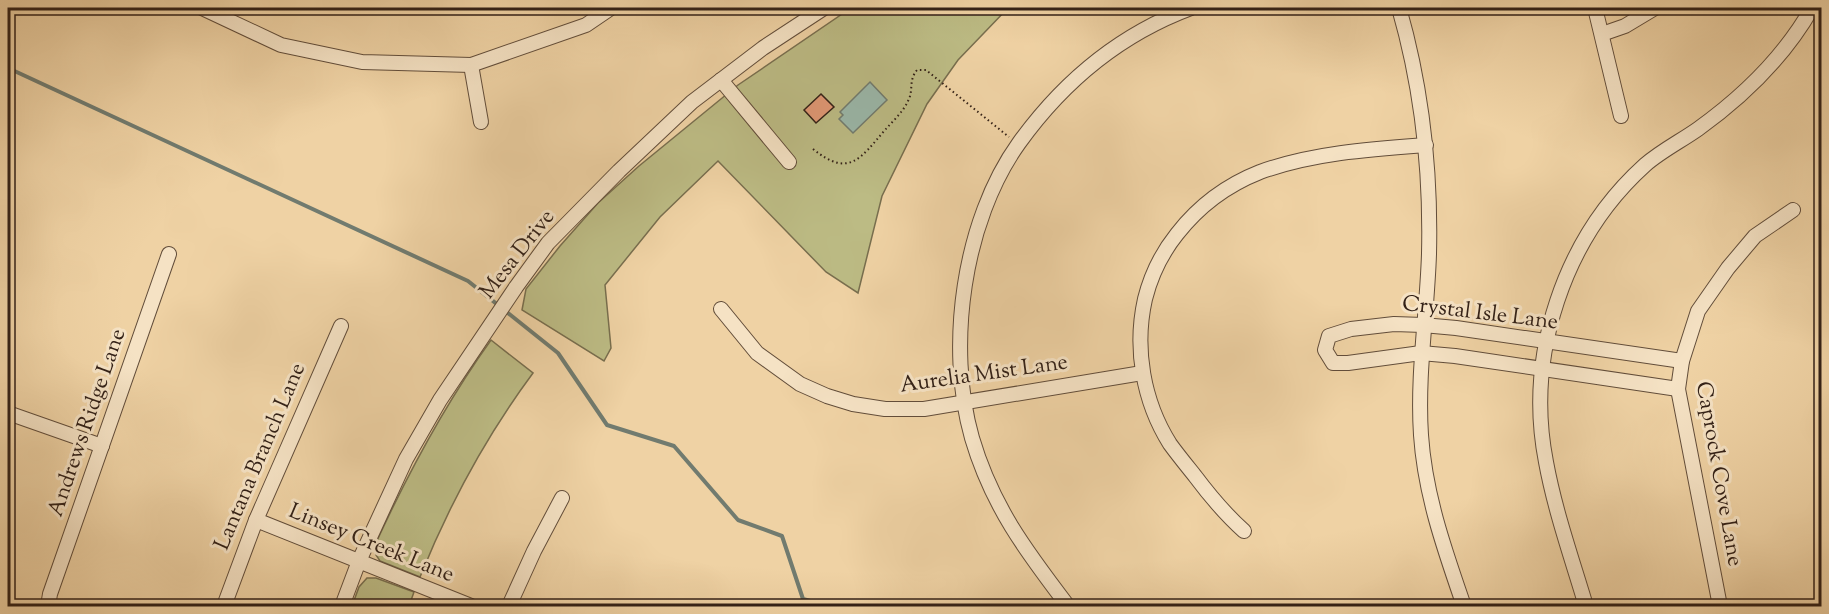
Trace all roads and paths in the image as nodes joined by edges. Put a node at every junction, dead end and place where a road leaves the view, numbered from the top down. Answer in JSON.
{"nodes":[{"id":1,"x":201,"y":8,"type":"edge"},
{"id":2,"x":611,"y":8,"type":"edge"},
{"id":3,"x":824,"y":8,"type":"edge"},
{"id":4,"x":1191,"y":8,"type":"edge"},
{"id":5,"x":1400,"y":8,"type":"edge"},
{"id":6,"x":1596,"y":8,"type":"edge"},
{"id":7,"x":1655,"y":8,"type":"edge"},
{"id":8,"x":1812,"y":8,"type":"edge"},
{"id":9,"x":1602,"y":34,"type":"junction"},
{"id":10,"x":471,"y":65,"type":"junction"},
{"id":11,"x":721,"y":80,"type":"junction"},
{"id":12,"x":1621,"y":116,"type":"dead end"},
{"id":13,"x":481,"y":122,"type":"dead end"},
{"id":14,"x":1018,"y":144,"type":"junction"},
{"id":15,"x":1426,"y":145,"type":"junction"},
{"id":16,"x":813,"y":149,"type":"dead end"},
{"id":17,"x":789,"y":162,"type":"dead end"},
{"id":18,"x":1793,"y":210,"type":"dead end"},
{"id":19,"x":169,"y":254,"type":"dead end"},
{"id":20,"x":721,"y":309,"type":"dead end"},
{"id":21,"x":1423,"y":325,"type":"junction"},
{"id":22,"x":341,"y":326,"type":"dead end"},
{"id":23,"x":1545,"y":342,"type":"junction"},
{"id":24,"x":1421,"y":353,"type":"junction"},
{"id":25,"x":1682,"y":361,"type":"junction"},
{"id":26,"x":1542,"y":369,"type":"junction"},
{"id":27,"x":1143,"y":373,"type":"junction"},
{"id":28,"x":1678,"y":389,"type":"junction"},
{"id":29,"x":965,"y":401,"type":"junction"},
{"id":30,"x":8,"y":413,"type":"edge"},
{"id":31,"x":102,"y":446,"type":"junction"},
{"id":32,"x":562,"y":498,"type":"dead end"},
{"id":33,"x":255,"y":520,"type":"junction"},
{"id":34,"x":1244,"y":531,"type":"dead end"},
{"id":35,"x":359,"y":561,"type":"junction"},
{"id":36,"x":48,"y":606,"type":"edge"},
{"id":37,"x":224,"y":606,"type":"edge"},
{"id":38,"x":342,"y":606,"type":"edge"},
{"id":39,"x":471,"y":606,"type":"edge"},
{"id":40,"x":509,"y":606,"type":"edge"},
{"id":41,"x":1068,"y":606,"type":"edge"},
{"id":42,"x":1464,"y":606,"type":"edge"},
{"id":43,"x":1586,"y":606,"type":"edge"},
{"id":44,"x":1720,"y":606,"type":"edge"}],
"edges":[{"from":1,"to":10,"type":"street"},
{"from":2,"to":10,"type":"street"},
{"from":3,"to":11,"type":"street","name":"Mesa Drive"},
{"from":4,"to":14,"type":"street"},
{"from":5,"to":15,"type":"street"},
{"from":6,"to":9,"type":"street"},
{"from":7,"to":9,"type":"street"},
{"from":8,"to":23,"type":"street"},
{"from":9,"to":12,"type":"street"},
{"from":10,"to":13,"type":"street"},
{"from":11,"to":17,"type":"street"},
{"from":11,"to":35,"type":"street","name":"Mesa Drive"},
{"from":14,"to":16,"type":"path"},
{"from":14,"to":29,"type":"street"},
{"from":15,"to":21,"type":"street"},
{"from":15,"to":27,"type":"street"},
{"from":18,"to":25,"type":"street","name":"Caprock Cove Lane"},
{"from":19,"to":31,"type":"street","name":"Andrews Ridge Lane"},
{"from":20,"to":29,"type":"street","name":"Aurelia Mist Lane"},
{"from":21,"to":23,"type":"street","name":"Crystal Isle Lane"},
{"from":21,"to":24,"type":"street"},
{"from":21,"to":24,"type":"street","name":"Crystal Isle Lane"},
{"from":22,"to":33,"type":"street","name":"Lantana Branch Lane"},
{"from":23,"to":25,"type":"street","name":"Crystal Isle Lane"},
{"from":23,"to":26,"type":"street"},
{"from":24,"to":26,"type":"street","name":"Crystal Isle Lane"},
{"from":24,"to":42,"type":"street"},
{"from":25,"to":28,"type":"street","name":"Caprock Cove Lane"},
{"from":26,"to":28,"type":"street","name":"Crystal Isle Lane"},
{"from":26,"to":43,"type":"street"},
{"from":27,"to":29,"type":"street","name":"Aurelia Mist Lane"},
{"from":27,"to":34,"type":"street"},
{"from":28,"to":44,"type":"street","name":"Caprock Cove Lane"},
{"from":29,"to":41,"type":"street"},
{"from":30,"to":31,"type":"street"},
{"from":31,"to":36,"type":"street","name":"Andrews Ridge Lane"},
{"from":32,"to":40,"type":"street"},
{"from":33,"to":35,"type":"street","name":"Linsey Creek Lane"},
{"from":33,"to":37,"type":"street","name":"Lantana Branch Lane"},
{"from":35,"to":38,"type":"street","name":"Mesa Drive"},
{"from":35,"to":39,"type":"street","name":"Linsey Creek Lane"}]}
